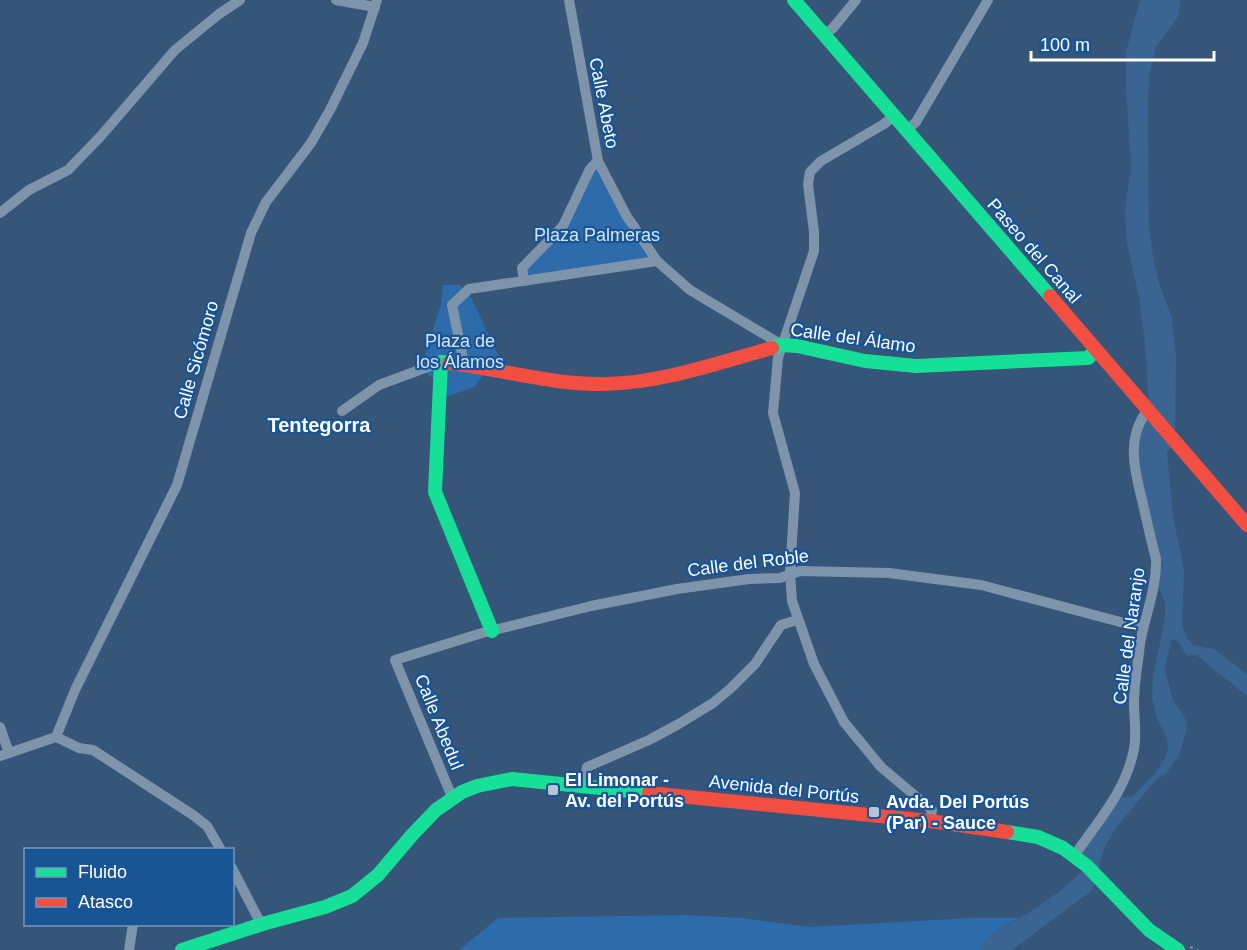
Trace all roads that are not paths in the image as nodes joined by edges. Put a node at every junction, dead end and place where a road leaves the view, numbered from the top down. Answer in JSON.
{"nodes":[{"id":1,"x":240,"y":0,"type":"edge"},
{"id":2,"x":336,"y":0,"type":"edge"},
{"id":3,"x":569,"y":0,"type":"edge"},
{"id":4,"x":794,"y":0,"type":"edge"},
{"id":5,"x":856,"y":0,"type":"edge"},
{"id":6,"x":988,"y":0,"type":"edge"},
{"id":7,"x":376,"y":3,"type":"edge"},
{"id":8,"x":824,"y":35,"type":"junction"},
{"id":9,"x":894,"y":116,"type":"junction"},
{"id":10,"x":907,"y":130,"type":"junction"},
{"id":11,"x":598,"y":161,"type":"junction"},
{"id":12,"x":0,"y":213,"type":"edge"},
{"id":13,"x":657,"y":261,"type":"junction"},
{"id":14,"x":524,"y":280,"type":"junction"},
{"id":15,"x":783,"y":345,"type":"junction"},
{"id":16,"x":1096,"y":350,"type":"junction"},
{"id":17,"x":441,"y":362,"type":"junction"},
{"id":18,"x":464,"y":364,"type":"junction"},
{"id":19,"x":1148,"y":410,"type":"junction"},
{"id":20,"x":342,"y":411,"type":"dead end"},
{"id":21,"x":1247,"y":525,"type":"edge"},
{"id":22,"x":790,"y":573,"type":"junction"},
{"id":23,"x":797,"y":620,"type":"junction"},
{"id":24,"x":1143,"y":628,"type":"junction"},
{"id":25,"x":492,"y":631,"type":"junction"},
{"id":26,"x":395,"y":660,"type":"joint"},
{"id":27,"x":0,"y":727,"type":"edge"},
{"id":28,"x":56,"y":737,"type":"junction"},
{"id":29,"x":4,"y":755,"type":"edge"},
{"id":30,"x":584,"y":786,"type":"junction"},
{"id":31,"x":452,"y":797,"type":"junction"},
{"id":32,"x":930,"y":822,"type":"junction"},
{"id":33,"x":220,"y":848,"type":"edge"},
{"id":34,"x":1074,"y":856,"type":"junction"},
{"id":35,"x":234,"y":872,"type":"edge"},
{"id":36,"x":261,"y":924,"type":"junction"},
{"id":37,"x":133,"y":926,"type":"edge"},
{"id":38,"x":129,"y":950,"type":"edge"},
{"id":39,"x":182,"y":950,"type":"edge"},
{"id":40,"x":1178,"y":950,"type":"edge"}],
"edges":[{"from":1,"to":12,"type":"street"},
{"from":2,"to":7,"type":"street"},
{"from":3,"to":11,"type":"street","name":"Calle Abeto"},
{"from":4,"to":8,"type":"street","name":"Paseo del Canal"},
{"from":5,"to":8,"type":"street"},
{"from":6,"to":10,"type":"street"},
{"from":7,"to":28,"type":"street","name":"Calle Sicómoro"},
{"from":8,"to":9,"type":"street","name":"Paseo del Canal"},
{"from":9,"to":10,"type":"street","name":"Paseo del Canal"},
{"from":9,"to":15,"type":"street"},
{"from":10,"to":16,"type":"street","name":"Paseo del Canal"},
{"from":11,"to":13,"type":"street","name":"Calle Abeto"},
{"from":11,"to":14,"type":"street"},
{"from":13,"to":14,"type":"street"},
{"from":13,"to":15,"type":"street","name":"Calle Abeto"},
{"from":14,"to":18,"type":"street"},
{"from":15,"to":16,"type":"street","name":"Calle del Álamo"},
{"from":15,"to":18,"type":"street","name":"Calle del Álamo"},
{"from":15,"to":22,"type":"street"},
{"from":16,"to":19,"type":"street","name":"Paseo del Canal"},
{"from":17,"to":18,"type":"street","name":"Calle del Álamo"},
{"from":17,"to":20,"type":"street"},
{"from":17,"to":25,"type":"street"},
{"from":19,"to":21,"type":"street","name":"Paseo del Canal"},
{"from":19,"to":24,"type":"street","name":"Calle del Naranjo"},
{"from":22,"to":23,"type":"street"},
{"from":22,"to":24,"type":"street","name":"Calle del Roble"},
{"from":22,"to":25,"type":"street","name":"Calle del Roble"},
{"from":23,"to":30,"type":"street"},
{"from":23,"to":32,"type":"street"},
{"from":24,"to":34,"type":"street","name":"Calle del Naranjo"},
{"from":25,"to":26,"type":"street","name":"Calle del Roble"},
{"from":26,"to":31,"type":"street","name":"Calle Abedul"},
{"from":27,"to":29,"type":"street"},
{"from":28,"to":29,"type":"street"},
{"from":28,"to":33,"type":"street"},
{"from":30,"to":31,"type":"street","name":"Avenida del Portús"},
{"from":30,"to":32,"type":"street","name":"Avenida del Portús"},
{"from":31,"to":36,"type":"street","name":"Avenida del Portús"},
{"from":32,"to":34,"type":"street","name":"Avenida del Portús"},
{"from":34,"to":40,"type":"street","name":"Avenida del Portús"},
{"from":35,"to":36,"type":"street"},
{"from":36,"to":39,"type":"street","name":"Avenida del Portús"},
{"from":37,"to":38,"type":"street"}]}
